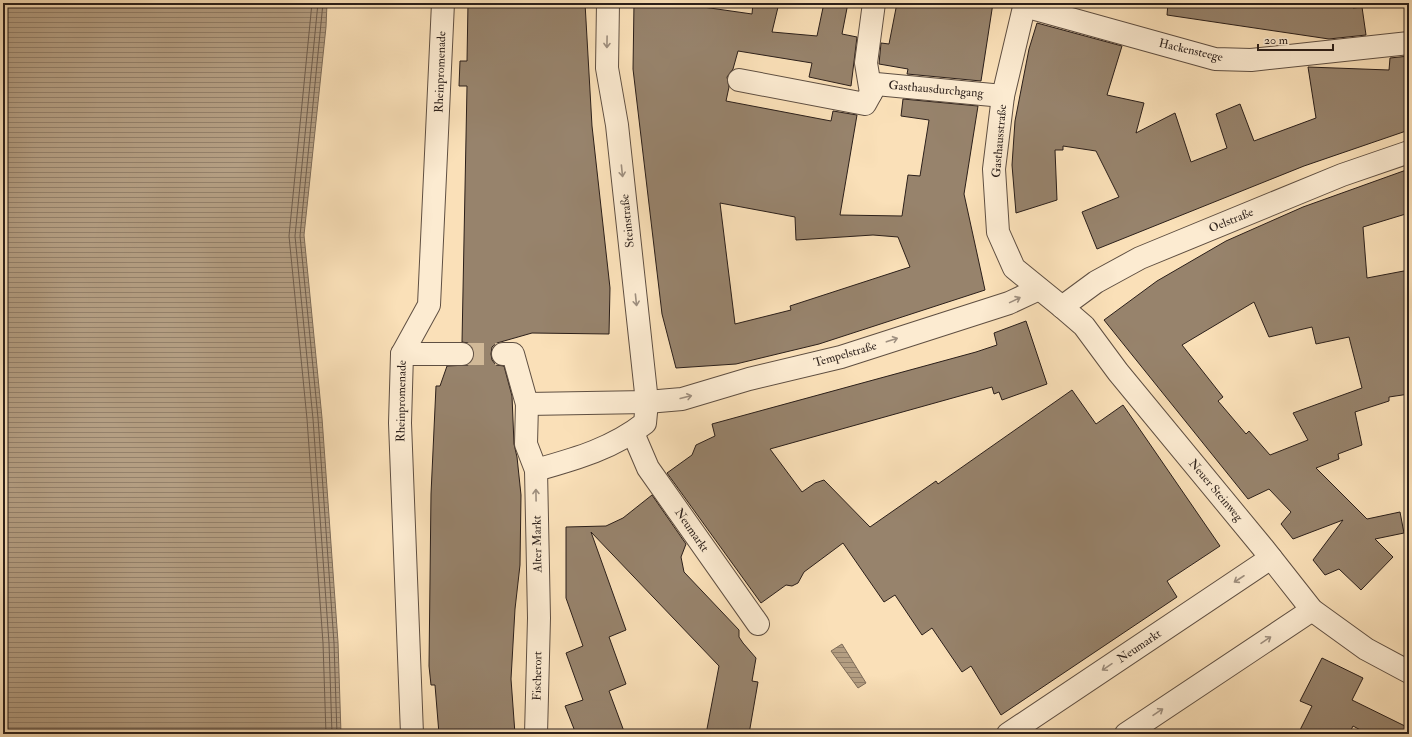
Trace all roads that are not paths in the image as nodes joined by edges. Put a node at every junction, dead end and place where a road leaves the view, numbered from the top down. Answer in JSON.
{"nodes":[{"id":1,"x":443,"y":3,"type":"edge"},
{"id":2,"x":608,"y":3,"type":"edge"},
{"id":3,"x":874,"y":3,"type":"edge"},
{"id":4,"x":1024,"y":4,"type":"edge"},
{"id":5,"x":1409,"y":43,"type":"edge"},
{"id":6,"x":739,"y":80,"type":"dead end"},
{"id":7,"x":871,"y":92,"type":"junction"},
{"id":8,"x":1003,"y":96,"type":"junction"},
{"id":9,"x":1409,"y":152,"type":"edge"},
{"id":10,"x":1039,"y":289,"type":"junction"},
{"id":11,"x":1062,"y":307,"type":"junction"},
{"id":12,"x":402,"y":354,"type":"junction"},
{"id":13,"x":462,"y":354,"type":"tunnel mouth"},
{"id":14,"x":508,"y":354,"type":"dead end"},
{"id":15,"x":647,"y":402,"type":"junction"},
{"id":16,"x":527,"y":404,"type":"junction"},
{"id":17,"x":633,"y":433,"type":"junction"},
{"id":18,"x":536,"y":470,"type":"junction"},
{"id":19,"x":1271,"y":558,"type":"junction"},
{"id":20,"x":1312,"y":610,"type":"junction"},
{"id":21,"x":539,"y":618,"type":"joint"},
{"id":22,"x":758,"y":624,"type":"dead end"},
{"id":23,"x":1409,"y":672,"type":"edge"},
{"id":24,"x":412,"y":734,"type":"edge"},
{"id":25,"x":536,"y":734,"type":"edge"},
{"id":26,"x":1008,"y":734,"type":"edge"},
{"id":27,"x":1126,"y":734,"type":"edge"}],
"edges":[{"from":1,"to":12,"type":"street","name":"Rheinpromenade"},
{"from":2,"to":15,"type":"street","name":"Steinstraße","one_way":true},
{"from":3,"to":7,"type":"street"},
{"from":4,"to":5,"type":"street","name":"Hackensteege"},
{"from":4,"to":8,"type":"street","name":"Gasthausstraße"},
{"from":6,"to":7,"type":"street","name":"Gasthausdurchgang"},
{"from":7,"to":8,"type":"street","name":"Gasthausdurchgang"},
{"from":8,"to":10,"type":"street","name":"Gasthausstraße"},
{"from":9,"to":11,"type":"street","name":"Oelstraße"},
{"from":10,"to":11,"type":"street","name":"Neuer Steinweg"},
{"from":15,"to":10,"type":"street","name":"Tempelstraße","one_way":true},
{"from":11,"to":19,"type":"street","name":"Neuer Steinweg"},
{"from":12,"to":13,"type":"street"},
{"from":12,"to":24,"type":"street","name":"Rheinpromenade"},
{"from":14,"to":16,"type":"street","name":"Alter Markt"},
{"from":15,"to":16,"type":"street"},
{"from":15,"to":17,"type":"street","name":"Steinstraße"},
{"from":16,"to":18,"type":"street","name":"Alter Markt"},
{"from":17,"to":18,"type":"street"},
{"from":17,"to":22,"type":"street","name":"Neumarkt"},
{"from":21,"to":18,"type":"street","name":"Alter Markt","one_way":true},
{"from":19,"to":20,"type":"street","name":"Neuer Steinweg"},
{"from":19,"to":26,"type":"street","name":"Neumarkt","one_way":true},
{"from":20,"to":23,"type":"street","name":"Neuer Steinweg"},
{"from":27,"to":20,"type":"street","one_way":true},
{"from":21,"to":25,"type":"street","name":"Fischerort"}]}
